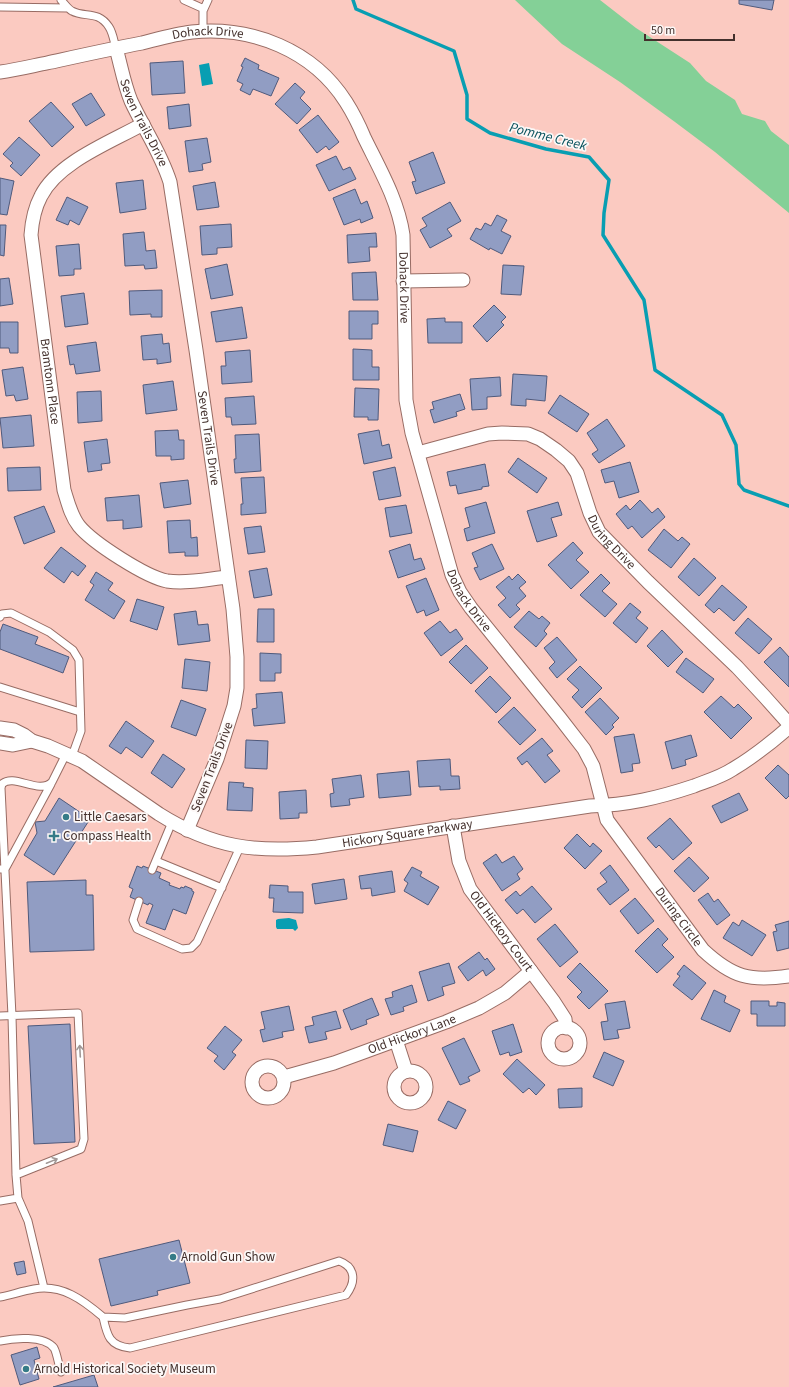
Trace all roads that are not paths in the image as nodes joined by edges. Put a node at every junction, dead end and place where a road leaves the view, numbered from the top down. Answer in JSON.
{"nodes":[{"id":1,"x":61,"y":0,"type":"edge"},
{"id":2,"x":184,"y":0,"type":"edge"},
{"id":3,"x":208,"y":0,"type":"edge"},
{"id":4,"x":0,"y":7,"type":"edge"},
{"id":5,"x":68,"y":8,"type":"junction"},
{"id":6,"x":204,"y":9,"type":"junction"},
{"id":7,"x":203,"y":32,"type":"junction"},
{"id":8,"x":116,"y":48,"type":"junction"},
{"id":9,"x":0,"y":72,"type":"edge"},
{"id":10,"x":143,"y":124,"type":"junction"},
{"id":11,"x":463,"y":280,"type":"dead end"},
{"id":12,"x":403,"y":281,"type":"junction"},
{"id":13,"x":418,"y":453,"type":"junction"},
{"id":14,"x":228,"y":577,"type":"junction"},
{"id":15,"x":0,"y":617,"type":"edge"},
{"id":16,"x":0,"y":688,"type":"edge"},
{"id":17,"x":80,"y":712,"type":"junction"},
{"id":18,"x":789,"y":726,"type":"edge"},
{"id":19,"x":0,"y":728,"type":"edge"},
{"id":20,"x":32,"y":741,"type":"junction"},
{"id":21,"x":0,"y":743,"type":"edge"},
{"id":22,"x":69,"y":755,"type":"junction"},
{"id":23,"x":52,"y":782,"type":"junction"},
{"id":24,"x":603,"y":805,"type":"junction"},
{"id":25,"x":172,"y":822,"type":"junction"},
{"id":26,"x":453,"y":826,"type":"junction"},
{"id":27,"x":187,"y":830,"type":"junction"},
{"id":28,"x":240,"y":847,"type":"junction"},
{"id":29,"x":156,"y":860,"type":"junction"},
{"id":30,"x":3,"y":869,"type":"edge"},
{"id":31,"x":152,"y":870,"type":"dead end"},
{"id":32,"x":222,"y":888,"type":"junction"},
{"id":33,"x":139,"y":901,"type":"dead end"},
{"id":34,"x":530,"y":971,"type":"junction"},
{"id":35,"x":789,"y":976,"type":"edge"},
{"id":36,"x":0,"y":1016,"type":"edge"},
{"id":37,"x":12,"y":1016,"type":"junction"},
{"id":38,"x":566,"y":1028,"type":"dead end"},
{"id":39,"x":396,"y":1040,"type":"junction"},
{"id":40,"x":406,"y":1071,"type":"dead end"},
{"id":41,"x":284,"y":1077,"type":"dead end"},
{"id":42,"x":16,"y":1175,"type":"junction"},
{"id":43,"x":18,"y":1198,"type":"junction"},
{"id":44,"x":0,"y":1201,"type":"edge"},
{"id":45,"x":44,"y":1288,"type":"junction"},
{"id":46,"x":0,"y":1297,"type":"edge"},
{"id":47,"x":103,"y":1317,"type":"junction"},
{"id":48,"x":0,"y":1341,"type":"edge"},
{"id":49,"x":61,"y":1372,"type":"dead end"}],
"edges":[{"from":1,"to":5,"type":"lane"},
{"from":2,"to":6,"type":"lane"},
{"from":3,"to":6,"type":"lane"},
{"from":4,"to":5,"type":"lane"},
{"from":5,"to":8,"type":"lane"},
{"from":6,"to":7,"type":"lane"},
{"from":7,"to":8,"type":"street","name":"Dohack Drive"},
{"from":7,"to":12,"type":"street","name":"Dohack Drive"},
{"from":8,"to":9,"type":"street","name":"Dohack Drive"},
{"from":8,"to":10,"type":"street","name":"Seven Trails Drive"},
{"from":10,"to":14,"type":"street","name":"Seven Trails Drive"},
{"from":10,"to":14,"type":"street","name":"Bramtonn Place"},
{"from":11,"to":12,"type":"street"},
{"from":12,"to":13,"type":"street","name":"Dohack Drive"},
{"from":13,"to":18,"type":"street","name":"During Drive"},
{"from":13,"to":24,"type":"street","name":"Dohack Drive"},
{"from":14,"to":27,"type":"street","name":"Seven Trails Drive"},
{"from":15,"to":17,"type":"lane"},
{"from":16,"to":17,"type":"lane"},
{"from":17,"to":22,"type":"lane"},
{"from":18,"to":24,"type":"street","name":"Hickory Square Parkway"},
{"from":19,"to":20,"type":"street","name":"Hickory Square Parkway"},
{"from":20,"to":21,"type":"street"},
{"from":20,"to":22,"type":"street","name":"Hickory Square Parkway"},
{"from":22,"to":23,"type":"lane"},
{"from":22,"to":25,"type":"street","name":"Hickory Square Parkway"},
{"from":23,"to":30,"type":"lane"},
{"from":23,"to":30,"type":"lane"},
{"from":24,"to":26,"type":"street","name":"Hickory Square Parkway"},
{"from":24,"to":35,"type":"street","name":"During Circle"},
{"from":25,"to":27,"type":"street","name":"Hickory Square Parkway"},
{"from":25,"to":29,"type":"lane"},
{"from":26,"to":28,"type":"street","name":"Hickory Square Parkway"},
{"from":26,"to":34,"type":"street","name":"Old Hickory Court"},
{"from":27,"to":28,"type":"street","name":"Hickory Square Parkway"},
{"from":28,"to":32,"type":"lane"},
{"from":29,"to":31,"type":"lane"},
{"from":29,"to":32,"type":"lane"},
{"from":30,"to":37,"type":"lane"},
{"from":32,"to":33,"type":"lane"},
{"from":34,"to":38,"type":"street","name":"Old Hickory Court"},
{"from":34,"to":39,"type":"street","name":"Old Hickory Lane"},
{"from":36,"to":37,"type":"lane"},
{"from":37,"to":42,"type":"lane"},
{"from":42,"to":37,"type":"lane","one_way":true},
{"from":39,"to":40,"type":"street"},
{"from":39,"to":41,"type":"street","name":"Old Hickory Lane"},
{"from":42,"to":43,"type":"lane"},
{"from":43,"to":44,"type":"lane"},
{"from":43,"to":45,"type":"lane"},
{"from":45,"to":46,"type":"lane"},
{"from":45,"to":47,"type":"lane"},
{"from":47,"to":47,"type":"lane"},
{"from":48,"to":49,"type":"lane"}]}
